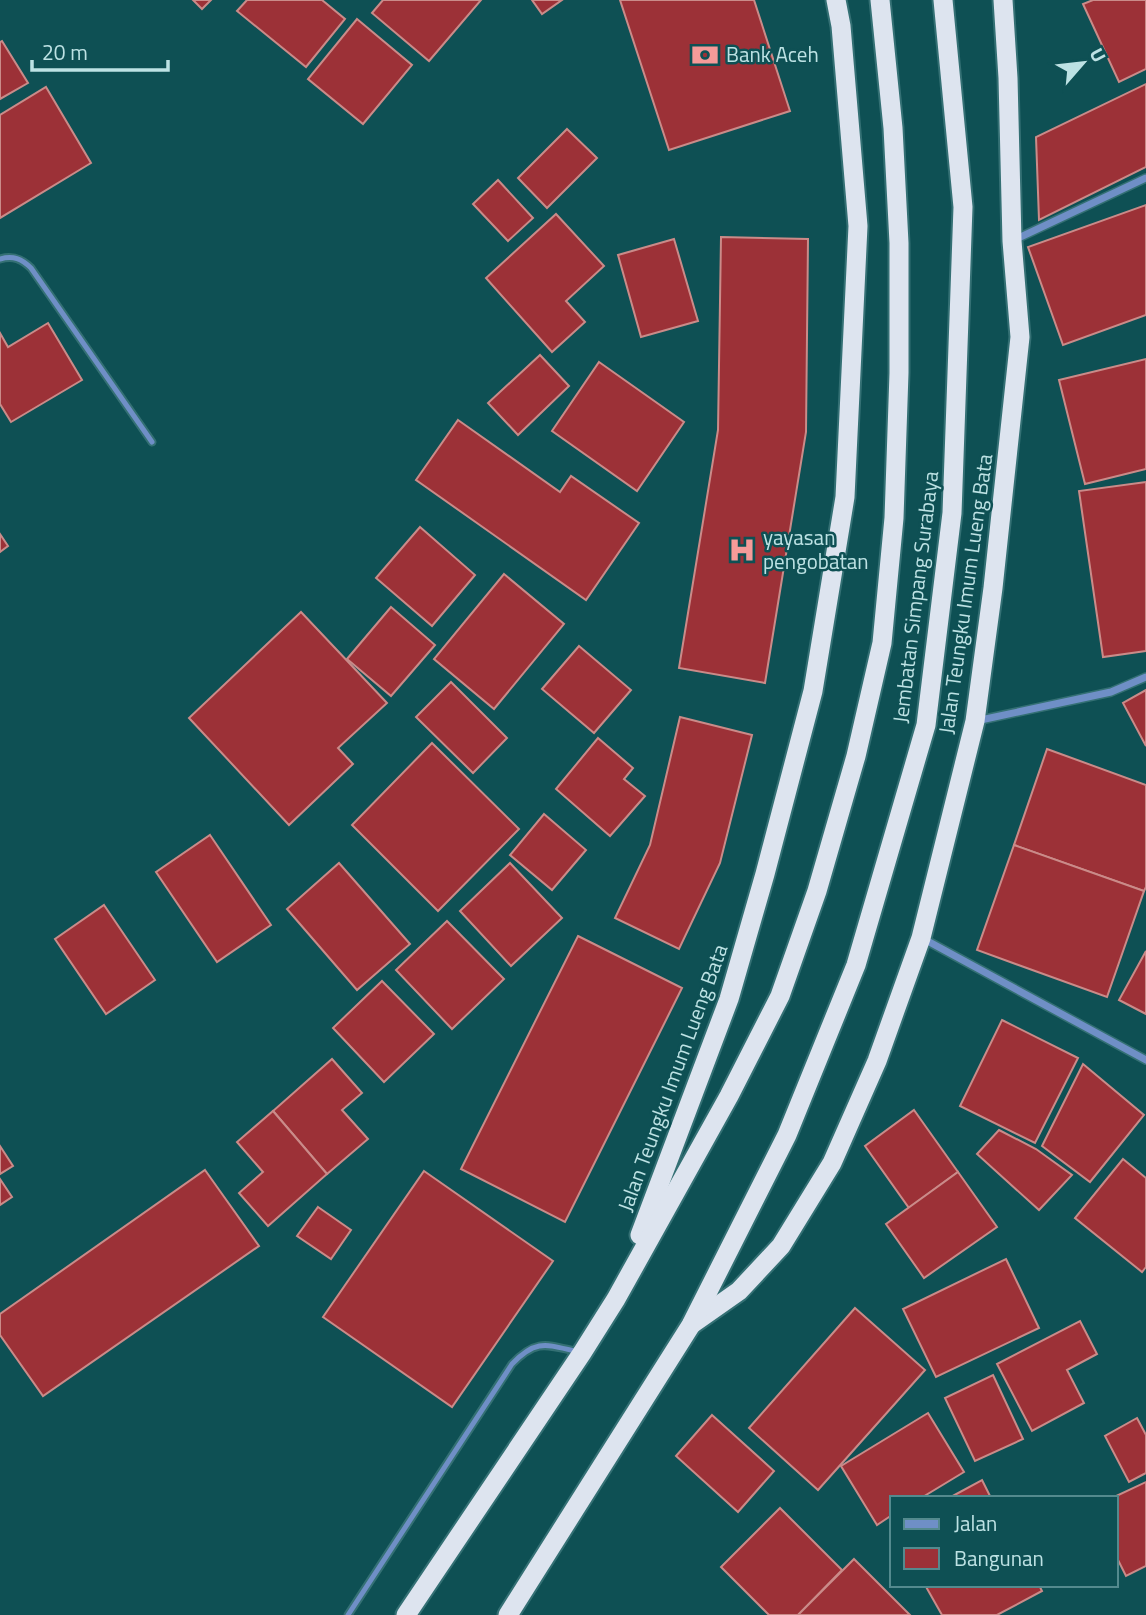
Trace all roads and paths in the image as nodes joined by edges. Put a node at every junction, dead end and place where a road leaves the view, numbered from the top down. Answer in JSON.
{"nodes":[{"id":1,"x":836,"y":0,"type":"edge"},
{"id":2,"x":880,"y":0,"type":"edge"},
{"id":3,"x":943,"y":0,"type":"edge"},
{"id":4,"x":1003,"y":0,"type":"edge"},
{"id":5,"x":1146,"y":177,"type":"edge"},
{"id":6,"x":1012,"y":241,"type":"junction"},
{"id":7,"x":0,"y":259,"type":"edge"},
{"id":8,"x":152,"y":442,"type":"dead end"},
{"id":9,"x":1146,"y":677,"type":"edge"},
{"id":10,"x":975,"y":721,"type":"junction"},
{"id":11,"x":921,"y":938,"type":"junction"},
{"id":12,"x":1146,"y":1060,"type":"edge"},
{"id":13,"x":729,"y":1096,"type":"joint"},
{"id":14,"x":787,"y":1135,"type":"joint"},
{"id":15,"x":616,"y":1299,"type":"junction"},
{"id":16,"x":691,"y":1325,"type":"junction"},
{"id":17,"x":582,"y":1353,"type":"junction"},
{"id":18,"x":348,"y":1615,"type":"edge"},
{"id":19,"x":406,"y":1615,"type":"edge"},
{"id":20,"x":508,"y":1615,"type":"edge"}],
"edges":[{"from":1,"to":15,"type":"highway","name":"Jalan Teungku Imum Lueng Bata"},
{"from":2,"to":13,"type":"highway","name":"Jembatan Simpang Surabaya"},
{"from":3,"to":14,"type":"highway","name":"Jembatan Simpang Surabaya"},
{"from":4,"to":6,"type":"highway","name":"Jalan Teungku Imum Lueng Bata"},
{"from":5,"to":6,"type":"street"},
{"from":6,"to":10,"type":"highway","name":"Jalan Teungku Imum Lueng Bata"},
{"from":7,"to":8,"type":"lane"},
{"from":9,"to":10,"type":"street"},
{"from":10,"to":11,"type":"highway","name":"Jalan Teungku Imum Lueng Bata"},
{"from":11,"to":12,"type":"street"},
{"from":11,"to":16,"type":"highway","name":"Jalan Teungku Imum Lueng Bata"},
{"from":13,"to":15,"type":"highway","name":"Jalan Teungku Imum Lueng Bata"},
{"from":14,"to":16,"type":"highway","name":"Jalan Teungku Imum Lueng Bata"},
{"from":15,"to":17,"type":"highway","name":"Jalan Teungku Imum Lueng Bata"},
{"from":16,"to":20,"type":"highway","name":"Jalan Teungku Imum Lueng Bata"},
{"from":17,"to":18,"type":"lane"},
{"from":17,"to":19,"type":"highway","name":"Jalan Teungku Imum Lueng Bata"}]}
